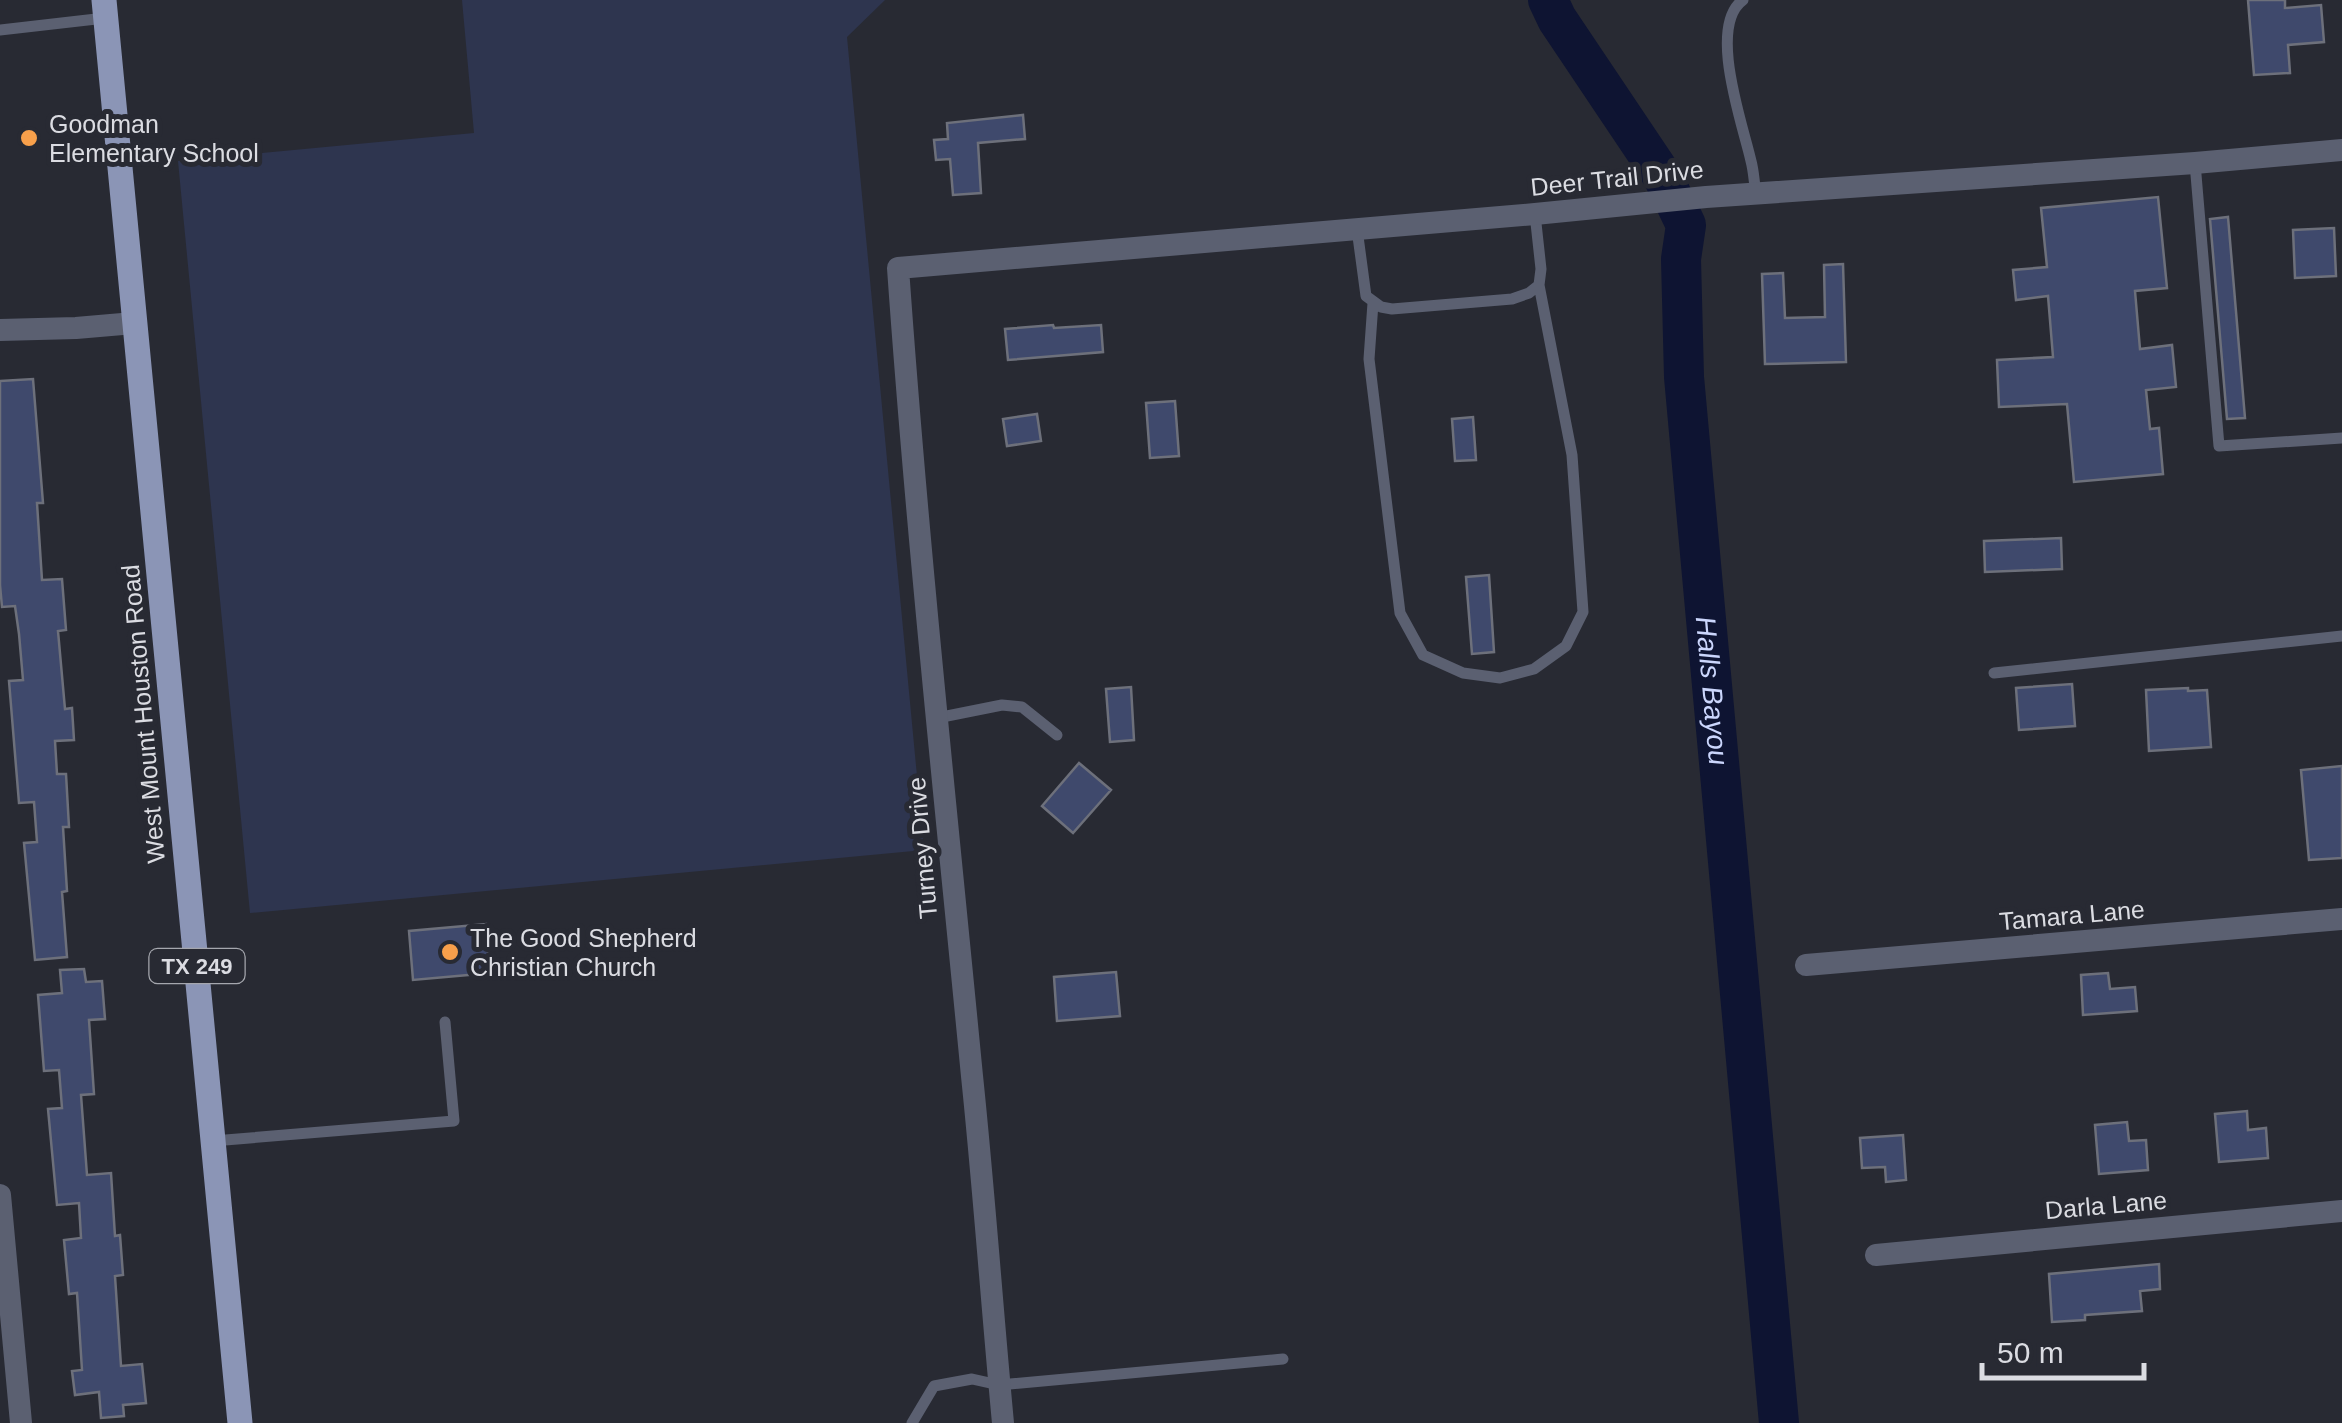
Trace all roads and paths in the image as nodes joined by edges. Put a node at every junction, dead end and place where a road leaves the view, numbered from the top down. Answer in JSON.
{"nodes":[{"id":1,"x":1743,"y":0,"type":"edge"},
{"id":2,"x":105,"y":9,"type":"edge"},
{"id":3,"x":0,"y":30,"type":"edge"},
{"id":4,"x":2342,"y":150,"type":"edge"},
{"id":5,"x":2195,"y":163,"type":"junction"},
{"id":6,"x":1756,"y":193,"type":"junction"},
{"id":7,"x":1535,"y":214,"type":"junction"},
{"id":8,"x":1357,"y":228,"type":"junction"},
{"id":9,"x":898,"y":268,"type":"joint"},
{"id":10,"x":1539,"y":285,"type":"junction"},
{"id":11,"x":1373,"y":303,"type":"junction"},
{"id":12,"x":134,"y":323,"type":"junction"},
{"id":13,"x":0,"y":330,"type":"edge"},
{"id":14,"x":2342,"y":438,"type":"edge"},
{"id":15,"x":2342,"y":636,"type":"edge"},
{"id":16,"x":1994,"y":673,"type":"dead end"},
{"id":17,"x":937,"y":718,"type":"junction"},
{"id":18,"x":1057,"y":735,"type":"dead end"},
{"id":19,"x":2342,"y":918,"type":"edge"},
{"id":20,"x":1806,"y":966,"type":"dead end"},
{"id":21,"x":445,"y":1022,"type":"dead end"},
{"id":22,"x":213,"y":1142,"type":"junction"},
{"id":23,"x":0,"y":1195,"type":"edge"},
{"id":24,"x":2342,"y":1210,"type":"edge"},
{"id":25,"x":1876,"y":1255,"type":"dead end"},
{"id":26,"x":1283,"y":1359,"type":"dead end"},
{"id":27,"x":1000,"y":1385,"type":"junction"},
{"id":28,"x":21,"y":1423,"type":"edge"},
{"id":29,"x":240,"y":1423,"type":"edge"},
{"id":30,"x":912,"y":1423,"type":"edge"},
{"id":31,"x":1003,"y":1423,"type":"edge"}],
"edges":[{"from":1,"to":6,"type":"lane"},
{"from":2,"to":3,"type":"lane"},
{"from":2,"to":12,"type":"main road","name":"West Mount Houston Road","number":"TX 249"},
{"from":4,"to":5,"type":"street","name":"Deer Trail Drive"},
{"from":5,"to":6,"type":"street","name":"Deer Trail Drive"},
{"from":5,"to":14,"type":"lane"},
{"from":6,"to":7,"type":"street","name":"Deer Trail Drive"},
{"from":7,"to":8,"type":"street","name":"Deer Trail Drive"},
{"from":7,"to":10,"type":"lane"},
{"from":8,"to":9,"type":"street","name":"Deer Trail Drive"},
{"from":8,"to":11,"type":"lane"},
{"from":9,"to":17,"type":"street","name":"Turney Drive"},
{"from":10,"to":11,"type":"lane"},
{"from":10,"to":11,"type":"lane"},
{"from":12,"to":13,"type":"street"},
{"from":12,"to":22,"type":"main road","name":"West Mount Houston Road","number":"TX 249"},
{"from":15,"to":16,"type":"lane"},
{"from":17,"to":18,"type":"lane"},
{"from":17,"to":27,"type":"street","name":"Turney Drive"},
{"from":19,"to":20,"type":"street","name":"Tamara Lane"},
{"from":21,"to":22,"type":"lane"},
{"from":22,"to":29,"type":"main road","name":"West Mount Houston Road","number":"TX 249"},
{"from":23,"to":28,"type":"street"},
{"from":24,"to":25,"type":"street","name":"Darla Lane"},
{"from":26,"to":27,"type":"lane"},
{"from":27,"to":30,"type":"lane"},
{"from":27,"to":31,"type":"street","name":"Turney Drive"}]}
